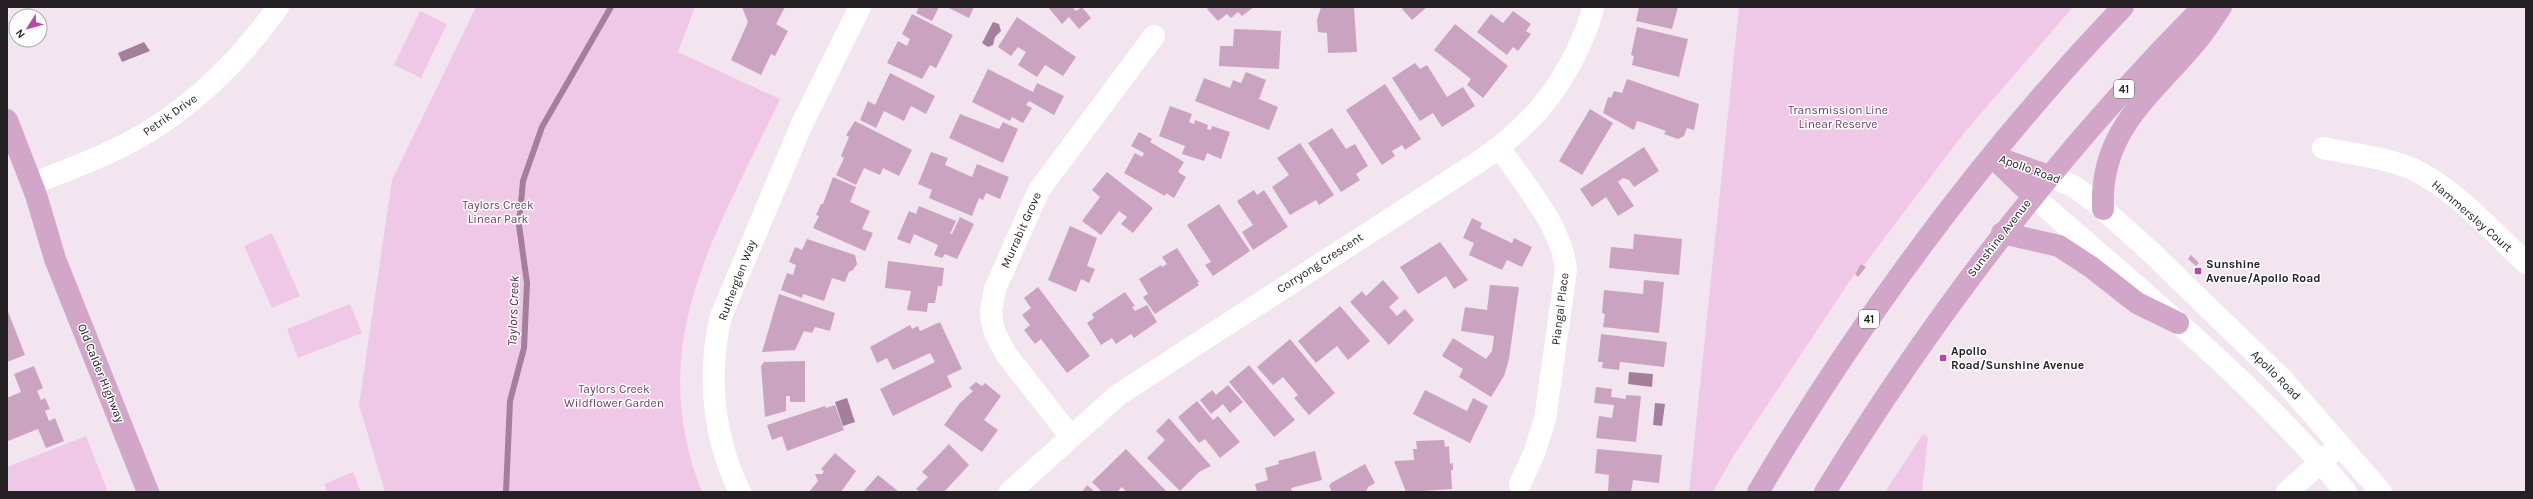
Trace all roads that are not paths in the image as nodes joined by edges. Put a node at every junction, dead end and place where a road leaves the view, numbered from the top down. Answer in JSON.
{"nodes":[{"id":1,"x":278,"y":7,"type":"edge"},
{"id":2,"x":860,"y":7,"type":"edge"},
{"id":3,"x":1593,"y":7,"type":"edge"},
{"id":4,"x":2123,"y":7,"type":"edge"},
{"id":5,"x":2203,"y":7,"type":"edge"},
{"id":6,"x":2221,"y":7,"type":"edge"},
{"id":7,"x":1154,"y":36,"type":"dead end"},
{"id":8,"x":7,"y":120,"type":"edge"},
{"id":9,"x":1499,"y":147,"type":"junction"},
{"id":10,"x":2323,"y":148,"type":"dead end"},
{"id":11,"x":1992,"y":156,"type":"junction"},
{"id":12,"x":7,"y":162,"type":"edge"},
{"id":13,"x":2049,"y":176,"type":"junction"},
{"id":14,"x":26,"y":187,"type":"junction"},
{"id":15,"x":774,"y":187,"type":"junction"},
{"id":16,"x":2033,"y":196,"type":"junction"},
{"id":17,"x":2103,"y":209,"type":"junction"},
{"id":18,"x":2002,"y":233,"type":"junction"},
{"id":19,"x":2526,"y":263,"type":"edge"},
{"id":20,"x":2178,"y":323,"type":"junction"},
{"id":21,"x":1070,"y":436,"type":"junction"},
{"id":22,"x":2341,"y":445,"type":"junction"},
{"id":23,"x":2321,"y":462,"type":"junction"},
{"id":24,"x":1520,"y":484,"type":"dead end"},
{"id":25,"x":148,"y":492,"type":"edge"},
{"id":26,"x":725,"y":492,"type":"edge"},
{"id":27,"x":740,"y":492,"type":"edge"},
{"id":28,"x":1010,"y":492,"type":"edge"},
{"id":29,"x":1758,"y":492,"type":"edge"},
{"id":30,"x":1825,"y":492,"type":"edge"},
{"id":31,"x":2286,"y":492,"type":"edge"},
{"id":32,"x":2346,"y":492,"type":"edge"},
{"id":33,"x":2381,"y":492,"type":"edge"}],
"edges":[{"from":1,"to":14,"type":"street","name":"Petrik Drive"},
{"from":2,"to":15,"type":"street","name":"Rutherglen Way"},
{"from":3,"to":9,"type":"street","name":"Corryong Crescent"},
{"from":4,"to":11,"type":"main road","number":"41"},
{"from":5,"to":13,"type":"main road","name":"Sunshine Avenue","number":"41"},
{"from":6,"to":17,"type":"main road"},
{"from":7,"to":21,"type":"street","name":"Murrabit Grove"},
{"from":8,"to":14,"type":"main road","name":"Old Calder Highway"},
{"from":9,"to":21,"type":"street","name":"Corryong Crescent"},
{"from":9,"to":24,"type":"street","name":"Piangal Place"},
{"from":10,"to":19,"type":"street","name":"Hammersley Court"},
{"from":11,"to":13,"type":"main road","name":"Apollo Road"},
{"from":11,"to":16,"type":"main road","name":"Apollo Road"},
{"from":11,"to":29,"type":"main road","number":"41"},
{"from":12,"to":14,"type":"main road","name":"Old Calder Highway"},
{"from":13,"to":16,"type":"main road","name":"Sunshine Avenue","number":"41"},
{"from":13,"to":17,"type":"street","name":"Apollo Road"},
{"from":14,"to":25,"type":"main road","name":"Old Calder Highway"},
{"from":15,"to":26,"type":"street","name":"Rutherglen Way"},
{"from":15,"to":27,"type":"street","name":"Rutherglen Way"},
{"from":16,"to":18,"type":"main road","name":"Sunshine Avenue","number":"41"},
{"from":16,"to":20,"type":"street","name":"Apollo Road"},
{"from":17,"to":22,"type":"street","name":"Apollo Road"},
{"from":18,"to":20,"type":"main road"},
{"from":18,"to":30,"type":"main road","name":"Sunshine Avenue","number":"41"},
{"from":20,"to":23,"type":"street","name":"Apollo Road"},
{"from":21,"to":28,"type":"street","name":"Corryong Crescent"},
{"from":22,"to":23,"type":"street"},
{"from":22,"to":33,"type":"street","name":"Apollo Road"},
{"from":23,"to":31,"type":"street"},
{"from":23,"to":32,"type":"street","name":"Apollo Road"}]}
